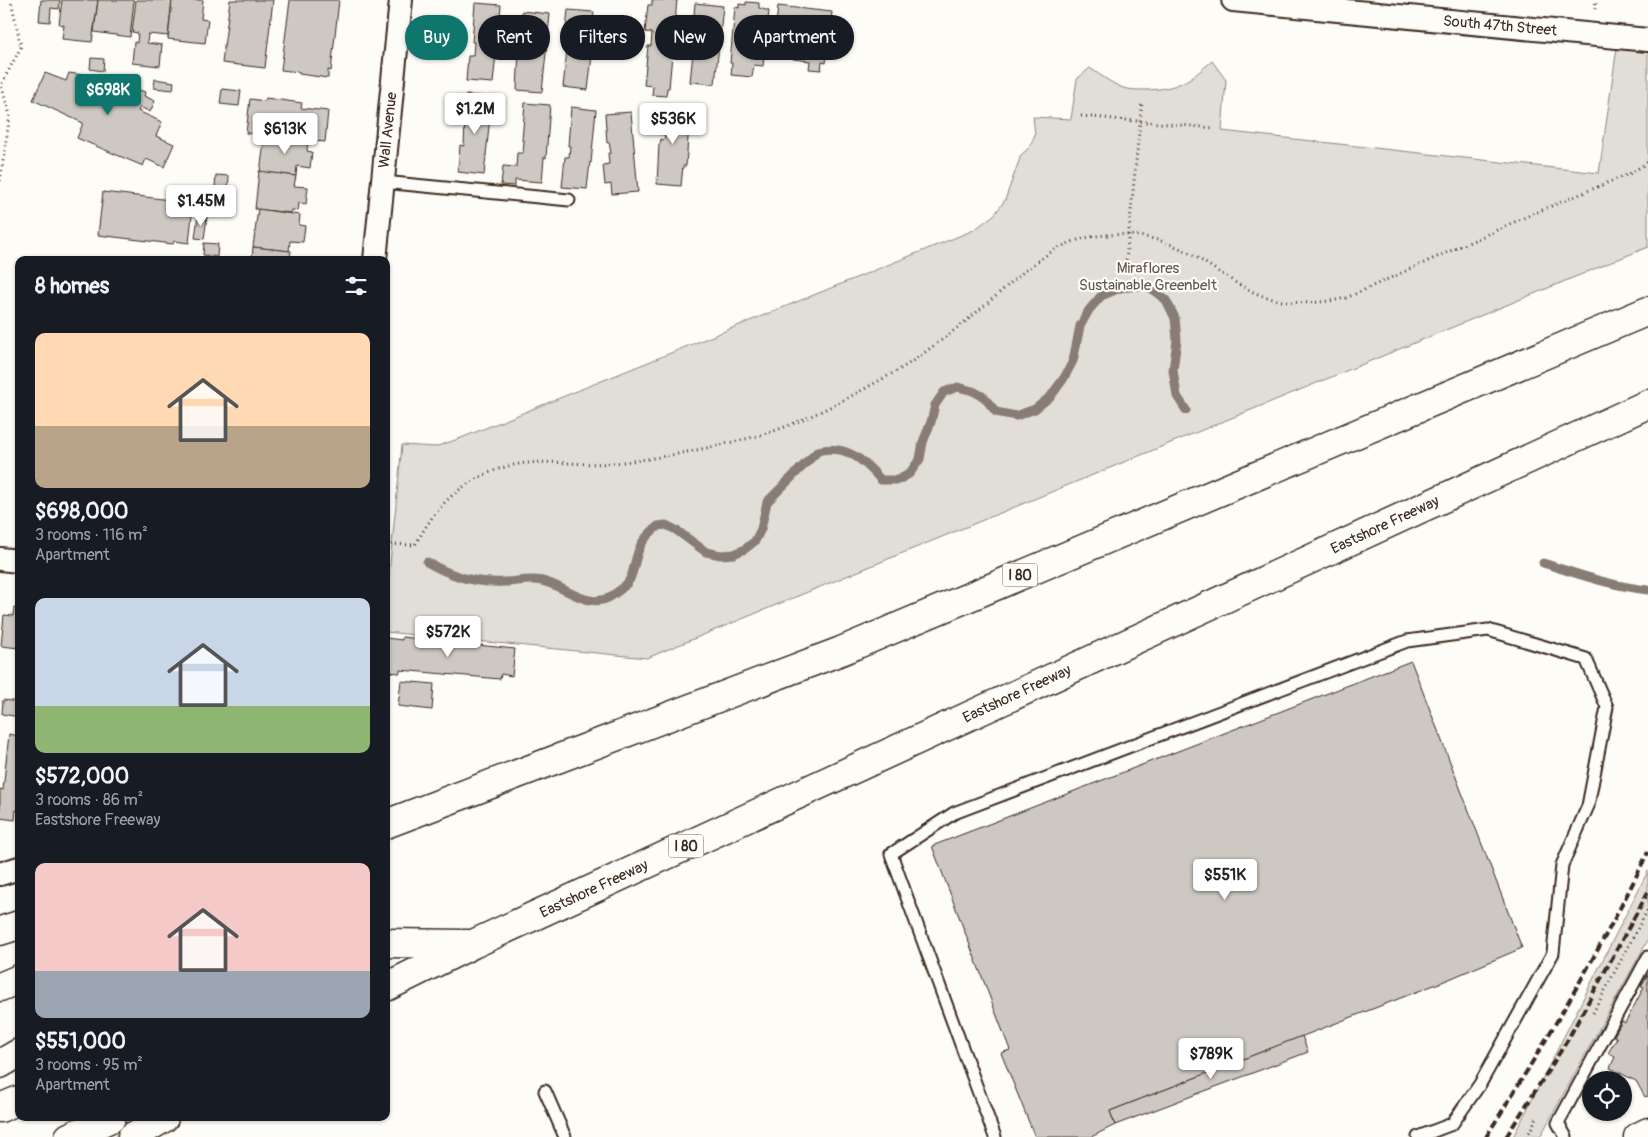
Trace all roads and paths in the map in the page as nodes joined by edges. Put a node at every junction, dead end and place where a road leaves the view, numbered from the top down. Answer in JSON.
{"nodes":[{"id":1,"x":11,"y":0,"type":"edge"},
{"id":2,"x":401,"y":0,"type":"edge"},
{"id":3,"x":1233,"y":0,"type":"edge"},
{"id":4,"x":1648,"y":40,"type":"edge"},
{"id":5,"x":1142,"y":102,"type":"dead end"},
{"id":6,"x":1081,"y":116,"type":"dead end"},
{"id":7,"x":1140,"y":121,"type":"junction"},
{"id":8,"x":1212,"y":128,"type":"dead end"},
{"id":9,"x":1648,"y":162,"type":"edge"},
{"id":10,"x":0,"y":181,"type":"edge"},
{"id":11,"x":383,"y":182,"type":"junction"},
{"id":12,"x":569,"y":200,"type":"dead end"},
{"id":13,"x":1128,"y":234,"type":"junction"},
{"id":14,"x":375,"y":256,"type":"edge"},
{"id":15,"x":1126,"y":260,"type":"dead end"},
{"id":16,"x":1648,"y":311,"type":"edge"},
{"id":17,"x":1648,"y":404,"type":"edge"},
{"id":18,"x":390,"y":544,"type":"edge"},
{"id":19,"x":0,"y":559,"type":"edge"},
{"id":20,"x":15,"y":561,"type":"edge"},
{"id":21,"x":390,"y":822,"type":"edge"},
{"id":22,"x":15,"y":869,"type":"edge"},
{"id":23,"x":0,"y":874,"type":"edge"},
{"id":24,"x":15,"y":926,"type":"edge"},
{"id":25,"x":0,"y":931,"type":"edge"},
{"id":26,"x":390,"y":943,"type":"edge"},
{"id":27,"x":473,"y":944,"type":"junction"},
{"id":28,"x":1648,"y":957,"type":"edge"},
{"id":29,"x":15,"y":981,"type":"edge"},
{"id":30,"x":390,"y":985,"type":"edge"},
{"id":31,"x":0,"y":987,"type":"edge"},
{"id":32,"x":15,"y":1055,"type":"edge"},
{"id":33,"x":0,"y":1064,"type":"edge"},
{"id":34,"x":545,"y":1091,"type":"dead end"},
{"id":35,"x":15,"y":1102,"type":"edge"},
{"id":36,"x":0,"y":1108,"type":"edge"},
{"id":37,"x":104,"y":1121,"type":"edge"},
{"id":38,"x":159,"y":1121,"type":"edge"},
{"id":39,"x":1648,"y":1132,"type":"edge"},
{"id":40,"x":69,"y":1137,"type":"edge"},
{"id":41,"x":132,"y":1137,"type":"edge"},
{"id":42,"x":565,"y":1137,"type":"edge"},
{"id":43,"x":995,"y":1137,"type":"edge"},
{"id":44,"x":1418,"y":1137,"type":"edge"},
{"id":45,"x":1566,"y":1137,"type":"edge"},
{"id":46,"x":1638,"y":1137,"type":"edge"}],
"edges":[{"from":1,"to":10,"type":"path"},
{"from":2,"to":11,"type":"street","name":"Wall Avenue"},
{"from":3,"to":4,"type":"street","name":"South 47th Street"},
{"from":5,"to":7,"type":"path"},
{"from":6,"to":7,"type":"path"},
{"from":7,"to":8,"type":"path"},
{"from":7,"to":13,"type":"path"},
{"from":9,"to":13,"type":"path"},
{"from":11,"to":12,"type":"lane"},
{"from":11,"to":14,"type":"street","name":"Wall Avenue"},
{"from":13,"to":15,"type":"path"},
{"from":13,"to":18,"type":"path"},
{"from":16,"to":21,"type":"main road","number":"I 80"},
{"from":17,"to":27,"type":"main road","name":"Eastshore Freeway","number":"I 80"},
{"from":19,"to":20,"type":"street"},
{"from":22,"to":23,"type":"street"},
{"from":24,"to":25,"type":"main road"},
{"from":26,"to":27,"type":"main road"},
{"from":27,"to":30,"type":"main road","name":"Eastshore Freeway","number":"I 80"},
{"from":28,"to":45,"type":"lane"},
{"from":29,"to":31,"type":"main road"},
{"from":32,"to":33,"type":"main road"},
{"from":34,"to":42,"type":"lane"},
{"from":35,"to":36,"type":"main road"},
{"from":37,"to":40,"type":"main road"},
{"from":38,"to":41,"type":"main road"},
{"from":39,"to":46,"type":"main road"},
{"from":43,"to":44,"type":"lane"}]}
